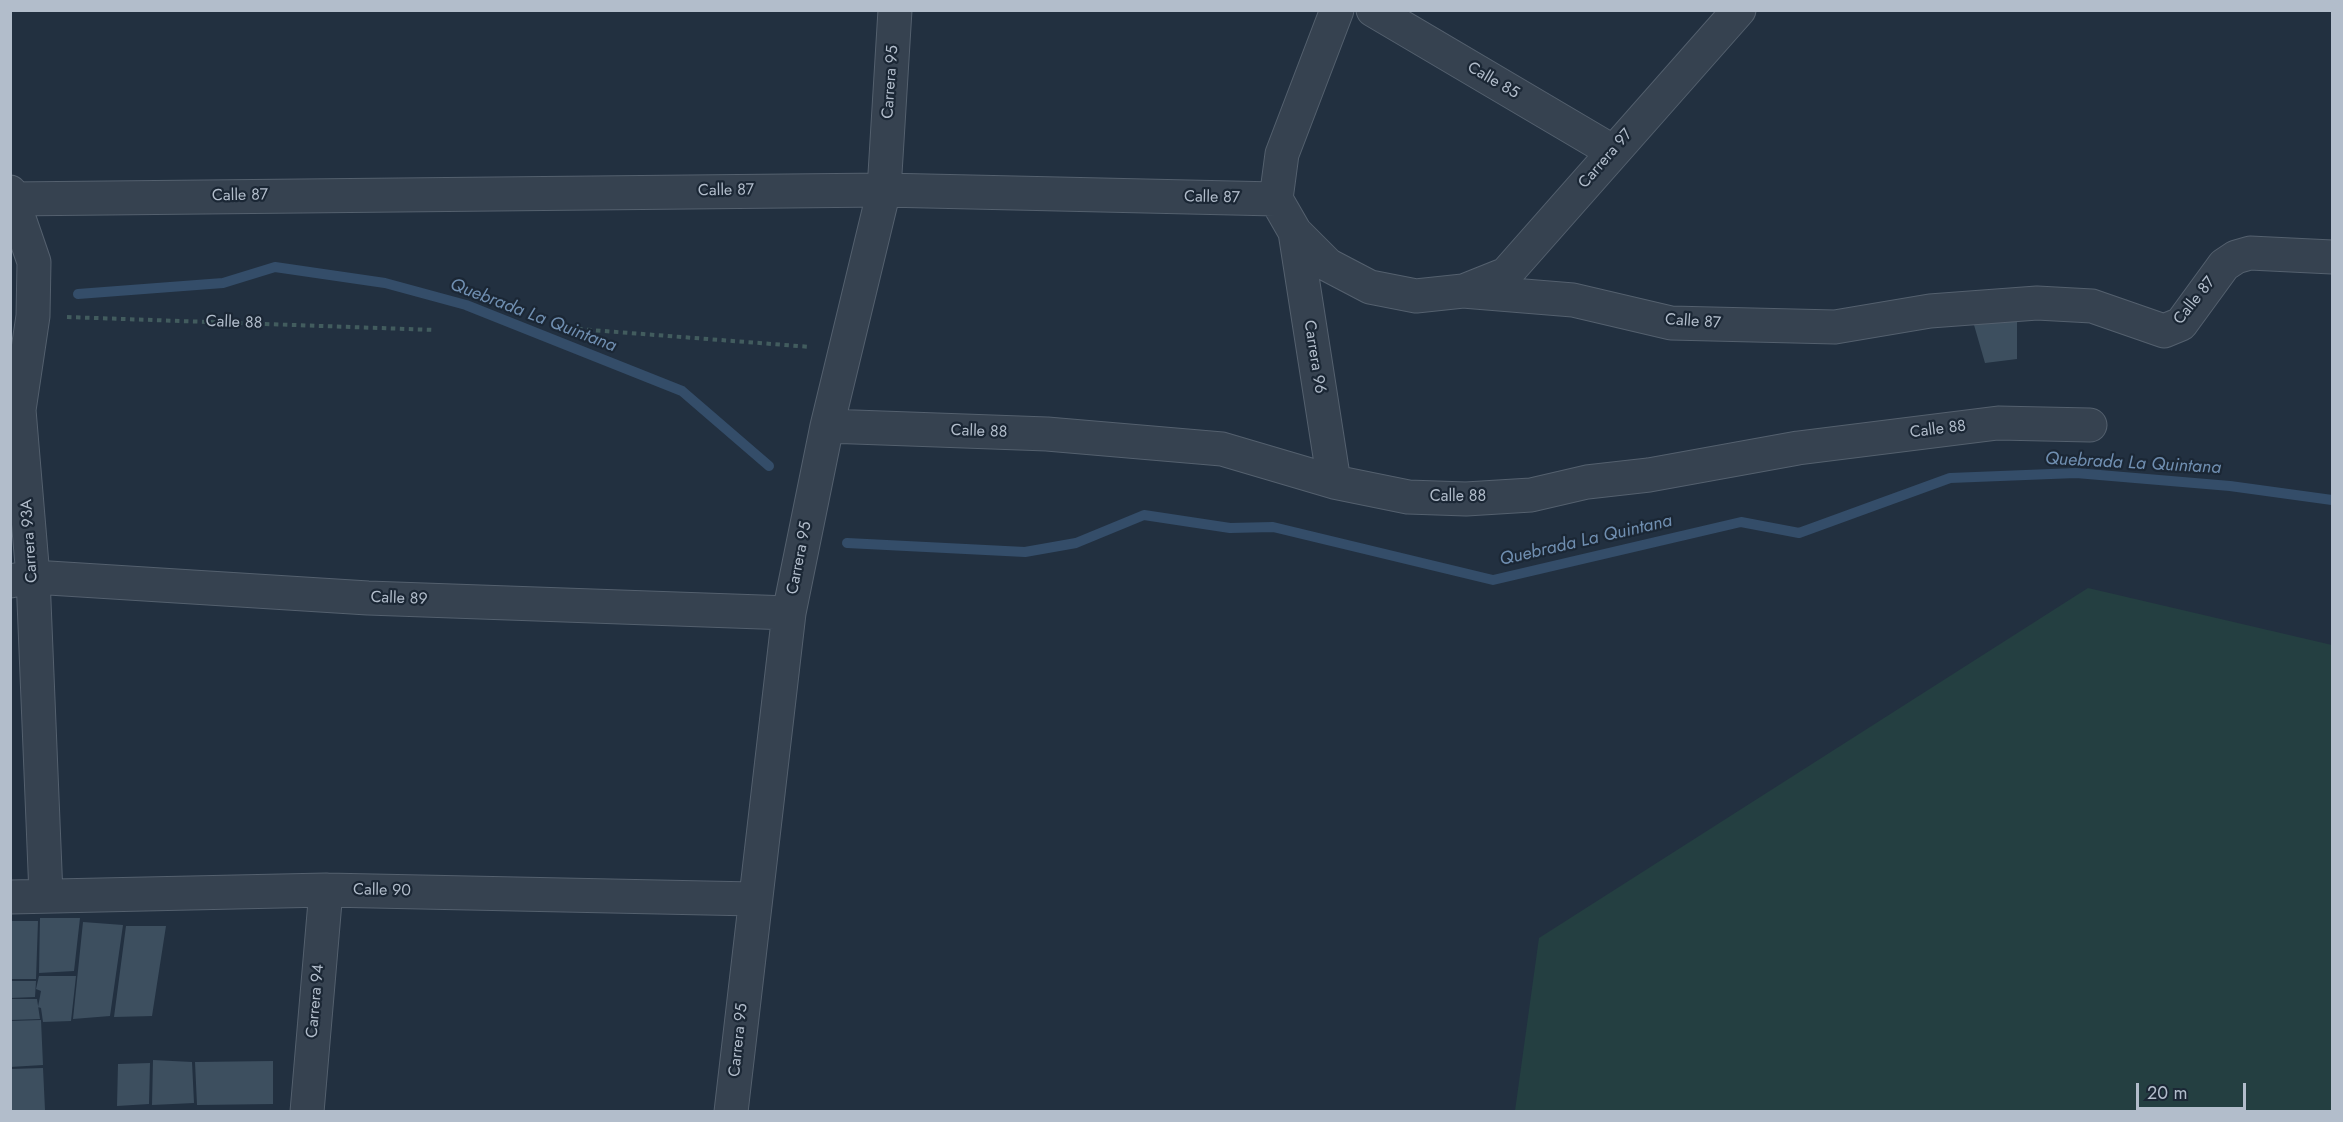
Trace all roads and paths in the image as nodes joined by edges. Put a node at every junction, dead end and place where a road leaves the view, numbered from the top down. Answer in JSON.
{"nodes":[{"id":1,"x":895,"y":10,"type":"edge"},
{"id":2,"x":1337,"y":10,"type":"edge"},
{"id":3,"x":1373,"y":10,"type":"edge"},
{"id":4,"x":1738,"y":10,"type":"edge"},
{"id":5,"x":1612,"y":151,"type":"junction"},
{"id":6,"x":884,"y":190,"type":"junction"},
{"id":7,"x":10,"y":192,"type":"edge"},
{"id":8,"x":11,"y":199,"type":"edge"},
{"id":9,"x":1275,"y":199,"type":"junction"},
{"id":10,"x":1295,"y":232,"type":"junction"},
{"id":11,"x":2332,"y":257,"type":"edge"},
{"id":12,"x":1463,"y":291,"type":"junction"},
{"id":13,"x":33,"y":316,"type":"junction"},
{"id":14,"x":578,"y":329,"type":"dead end"},
{"id":15,"x":435,"y":330,"type":"dead end"},
{"id":16,"x":845,"y":349,"type":"junction"},
{"id":17,"x":15,"y":411,"type":"edge"},
{"id":18,"x":2090,"y":425,"type":"dead end"},
{"id":19,"x":827,"y":426,"type":"junction"},
{"id":20,"x":1334,"y":482,"type":"junction"},
{"id":21,"x":22,"y":579,"type":"edge"},
{"id":22,"x":789,"y":614,"type":"junction"},
{"id":23,"x":326,"y":890,"type":"junction"},
{"id":24,"x":46,"y":895,"type":"junction"},
{"id":25,"x":10,"y":897,"type":"edge"},
{"id":26,"x":754,"y":899,"type":"junction"},
{"id":27,"x":307,"y":1112,"type":"edge"},
{"id":28,"x":731,"y":1112,"type":"edge"}],
"edges":[{"from":1,"to":6,"type":"street","name":"Carrera 95"},
{"from":2,"to":9,"type":"street"},
{"from":3,"to":5,"type":"street","name":"Calle 85"},
{"from":4,"to":5,"type":"street","name":"Carrera 97"},
{"from":5,"to":12,"type":"street","name":"Carrera 97"},
{"from":6,"to":8,"type":"street","name":"Calle 87"},
{"from":6,"to":9,"type":"street","name":"Calle 87"},
{"from":6,"to":16,"type":"street","name":"Carrera 95"},
{"from":7,"to":8,"type":"street","name":"Carrera 93A"},
{"from":8,"to":13,"type":"street","name":"Carrera 93A"},
{"from":9,"to":10,"type":"street","name":"Calle 87"},
{"from":10,"to":12,"type":"street","name":"Calle 87"},
{"from":10,"to":20,"type":"street","name":"Carrera 96"},
{"from":11,"to":12,"type":"street","name":"Calle 87"},
{"from":13,"to":15,"type":"path","name":"Calle 88"},
{"from":13,"to":17,"type":"street","name":"Carrera 93A"},
{"from":14,"to":16,"type":"path"},
{"from":16,"to":19,"type":"street","name":"Carrera 95"},
{"from":17,"to":21,"type":"street","name":"Carrera 93A"},
{"from":18,"to":20,"type":"street","name":"Calle 88"},
{"from":19,"to":20,"type":"street","name":"Calle 88"},
{"from":19,"to":22,"type":"street","name":"Carrera 95"},
{"from":21,"to":22,"type":"street","name":"Calle 89"},
{"from":21,"to":24,"type":"street","name":"Carrera 93A"},
{"from":22,"to":26,"type":"street","name":"Carrera 95"},
{"from":23,"to":24,"type":"street","name":"Calle 90"},
{"from":23,"to":26,"type":"street","name":"Calle 90"},
{"from":23,"to":27,"type":"street","name":"Carrera 94"},
{"from":24,"to":25,"type":"street","name":"Calle 90"},
{"from":26,"to":28,"type":"street","name":"Carrera 95"}]}
